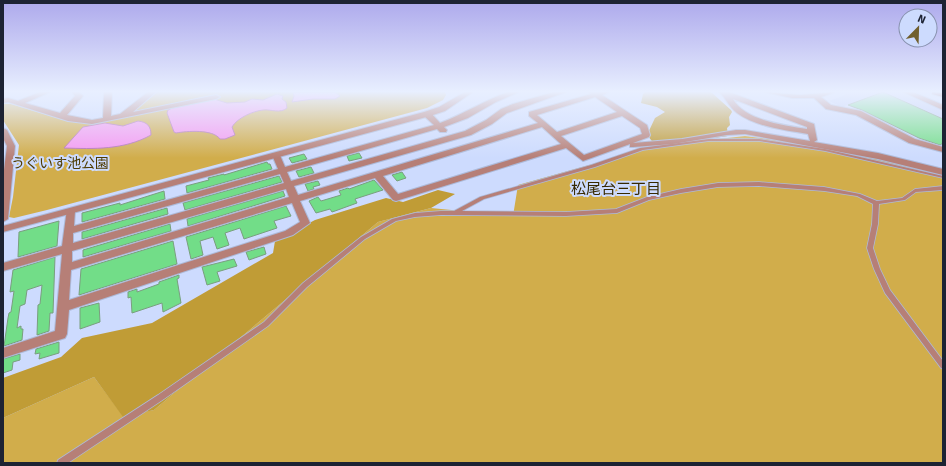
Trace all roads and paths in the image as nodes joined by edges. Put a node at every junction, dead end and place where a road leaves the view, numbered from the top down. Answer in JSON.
{"nodes":[{"id":1,"x":54,"y":114,"type":"edge"},
{"id":2,"x":107,"y":114,"type":"edge"},
{"id":3,"x":125,"y":114,"type":"edge"},
{"id":4,"x":136,"y":114,"type":"edge"},
{"id":5,"x":427,"y":114,"type":"joint"},
{"id":6,"x":469,"y":114,"type":"edge"},
{"id":7,"x":501,"y":114,"type":"edge"},
{"id":8,"x":533,"y":114,"type":"edge"},
{"id":9,"x":620,"y":114,"type":"edge"},
{"id":10,"x":623,"y":114,"type":"edge"},
{"id":11,"x":746,"y":114,"type":"edge"},
{"id":12,"x":778,"y":114,"type":"edge"},
{"id":13,"x":859,"y":114,"type":"edge"},
{"id":14,"x":62,"y":116,"type":"joint"},
{"id":15,"x":121,"y":117,"type":"junction"},
{"id":16,"x":107,"y":119,"type":"junction"},
{"id":17,"x":544,"y":124,"type":"junction"},
{"id":18,"x":439,"y":126,"type":"junction"},
{"id":19,"x":3,"y":130,"type":"edge"},
{"id":20,"x":556,"y":135,"type":"junction"},
{"id":21,"x":450,"y":138,"type":"junction"},
{"id":22,"x":624,"y":143,"type":"junction"},
{"id":23,"x":567,"y":145,"type":"junction"},
{"id":24,"x":7,"y":147,"type":"edge"},
{"id":25,"x":460,"y":149,"type":"junction"},
{"id":26,"x":943,"y":150,"type":"edge"},
{"id":27,"x":276,"y":155,"type":"junction"},
{"id":28,"x":283,"y":170,"type":"junction"},
{"id":29,"x":943,"y":172,"type":"edge"},
{"id":30,"x":377,"y":174,"type":"junction"},
{"id":31,"x":943,"y":177,"type":"edge"},
{"id":32,"x":289,"y":184,"type":"junction"},
{"id":33,"x":943,"y":188,"type":"edge"},
{"id":34,"x":295,"y":199,"type":"junction"},
{"id":35,"x":876,"y":203,"type":"junction"},
{"id":36,"x":70,"y":211,"type":"junction"},
{"id":37,"x":455,"y":213,"type":"junction"},
{"id":38,"x":3,"y":219,"type":"edge"},
{"id":39,"x":3,"y":229,"type":"edge"},
{"id":40,"x":68,"y":231,"type":"junction"},
{"id":41,"x":67,"y":249,"type":"junction"},
{"id":42,"x":3,"y":268,"type":"edge"},
{"id":43,"x":66,"y":268,"type":"junction"},
{"id":44,"x":63,"y":307,"type":"junction"},
{"id":45,"x":3,"y":353,"type":"edge"},
{"id":46,"x":943,"y":366,"type":"edge"},
{"id":47,"x":61,"y":463,"type":"edge"}],
"edges":[{"from":1,"to":14,"type":"street"},
{"from":2,"to":16,"type":"street"},
{"from":3,"to":15,"type":"street"},
{"from":4,"to":15,"type":"street"},
{"from":5,"to":18,"type":"street"},
{"from":5,"to":27,"type":"street"},
{"from":6,"to":18,"type":"street"},
{"from":7,"to":21,"type":"street"},
{"from":8,"to":17,"type":"street"},
{"from":9,"to":20,"type":"street"},
{"from":10,"to":22,"type":"street"},
{"from":11,"to":12,"type":"street"},
{"from":13,"to":26,"type":"street"},
{"from":14,"to":16,"type":"street"},
{"from":15,"to":16,"type":"street"},
{"from":17,"to":20,"type":"street"},
{"from":17,"to":25,"type":"street"},
{"from":18,"to":21,"type":"street"},
{"from":18,"to":28,"type":"street"},
{"from":19,"to":24,"type":"street"},
{"from":20,"to":23,"type":"street"},
{"from":21,"to":25,"type":"street"},
{"from":21,"to":32,"type":"street"},
{"from":22,"to":23,"type":"street"},
{"from":22,"to":29,"type":"street"},
{"from":23,"to":30,"type":"street"},
{"from":24,"to":38,"type":"street"},
{"from":25,"to":30,"type":"street"},
{"from":27,"to":28,"type":"street"},
{"from":27,"to":36,"type":"street"},
{"from":28,"to":32,"type":"street"},
{"from":28,"to":40,"type":"street"},
{"from":30,"to":34,"type":"street"},
{"from":31,"to":37,"type":"lane"},
{"from":32,"to":34,"type":"street"},
{"from":32,"to":41,"type":"street"},
{"from":33,"to":35,"type":"lane"},
{"from":34,"to":43,"type":"street"},
{"from":34,"to":44,"type":"street"},
{"from":35,"to":37,"type":"lane"},
{"from":35,"to":46,"type":"lane"},
{"from":36,"to":39,"type":"street"},
{"from":36,"to":40,"type":"street"},
{"from":37,"to":47,"type":"lane"},
{"from":40,"to":41,"type":"street"},
{"from":41,"to":42,"type":"street"},
{"from":41,"to":43,"type":"street"},
{"from":43,"to":44,"type":"street"},
{"from":44,"to":45,"type":"street"}]}
